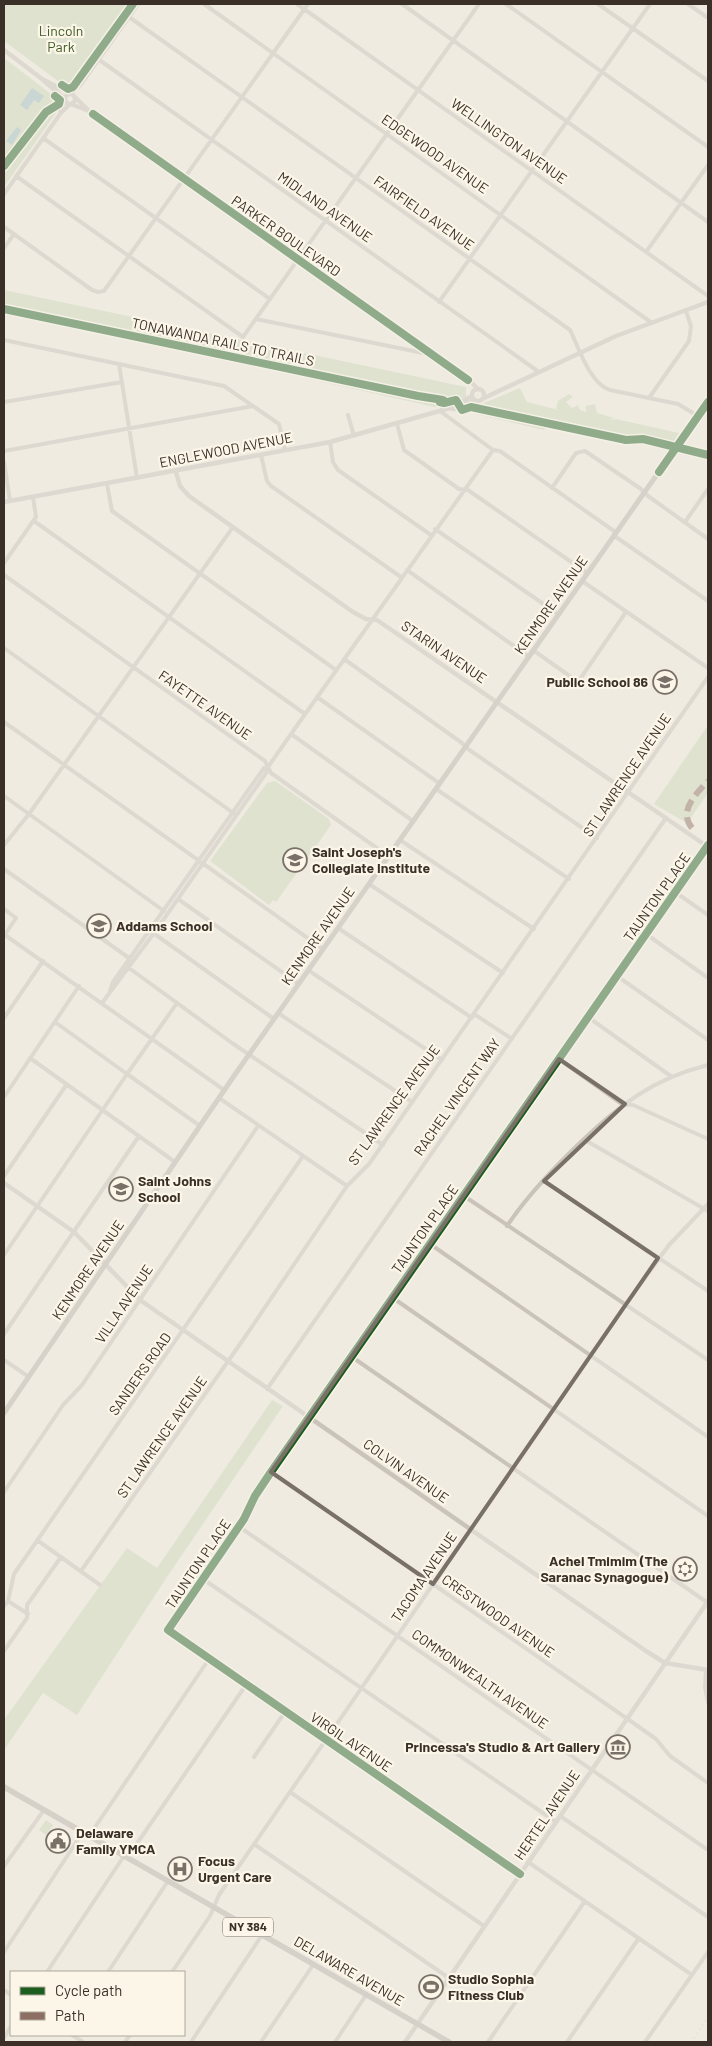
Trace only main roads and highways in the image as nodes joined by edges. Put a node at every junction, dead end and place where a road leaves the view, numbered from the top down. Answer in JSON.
{"nodes":[{"id":1,"x":708,"y":402,"type":"edge"},
{"id":2,"x":4,"y":1413,"type":"edge"},
{"id":3,"x":4,"y":1786,"type":"edge"},
{"id":4,"x":449,"y":2042,"type":"edge"}],
"edges":[{"from":1,"to":2,"type":"main road","name":"KENMORE AVENUE"},
{"from":3,"to":4,"type":"main road","name":"DELAWARE AVENUE","number":"NY 384"}]}
